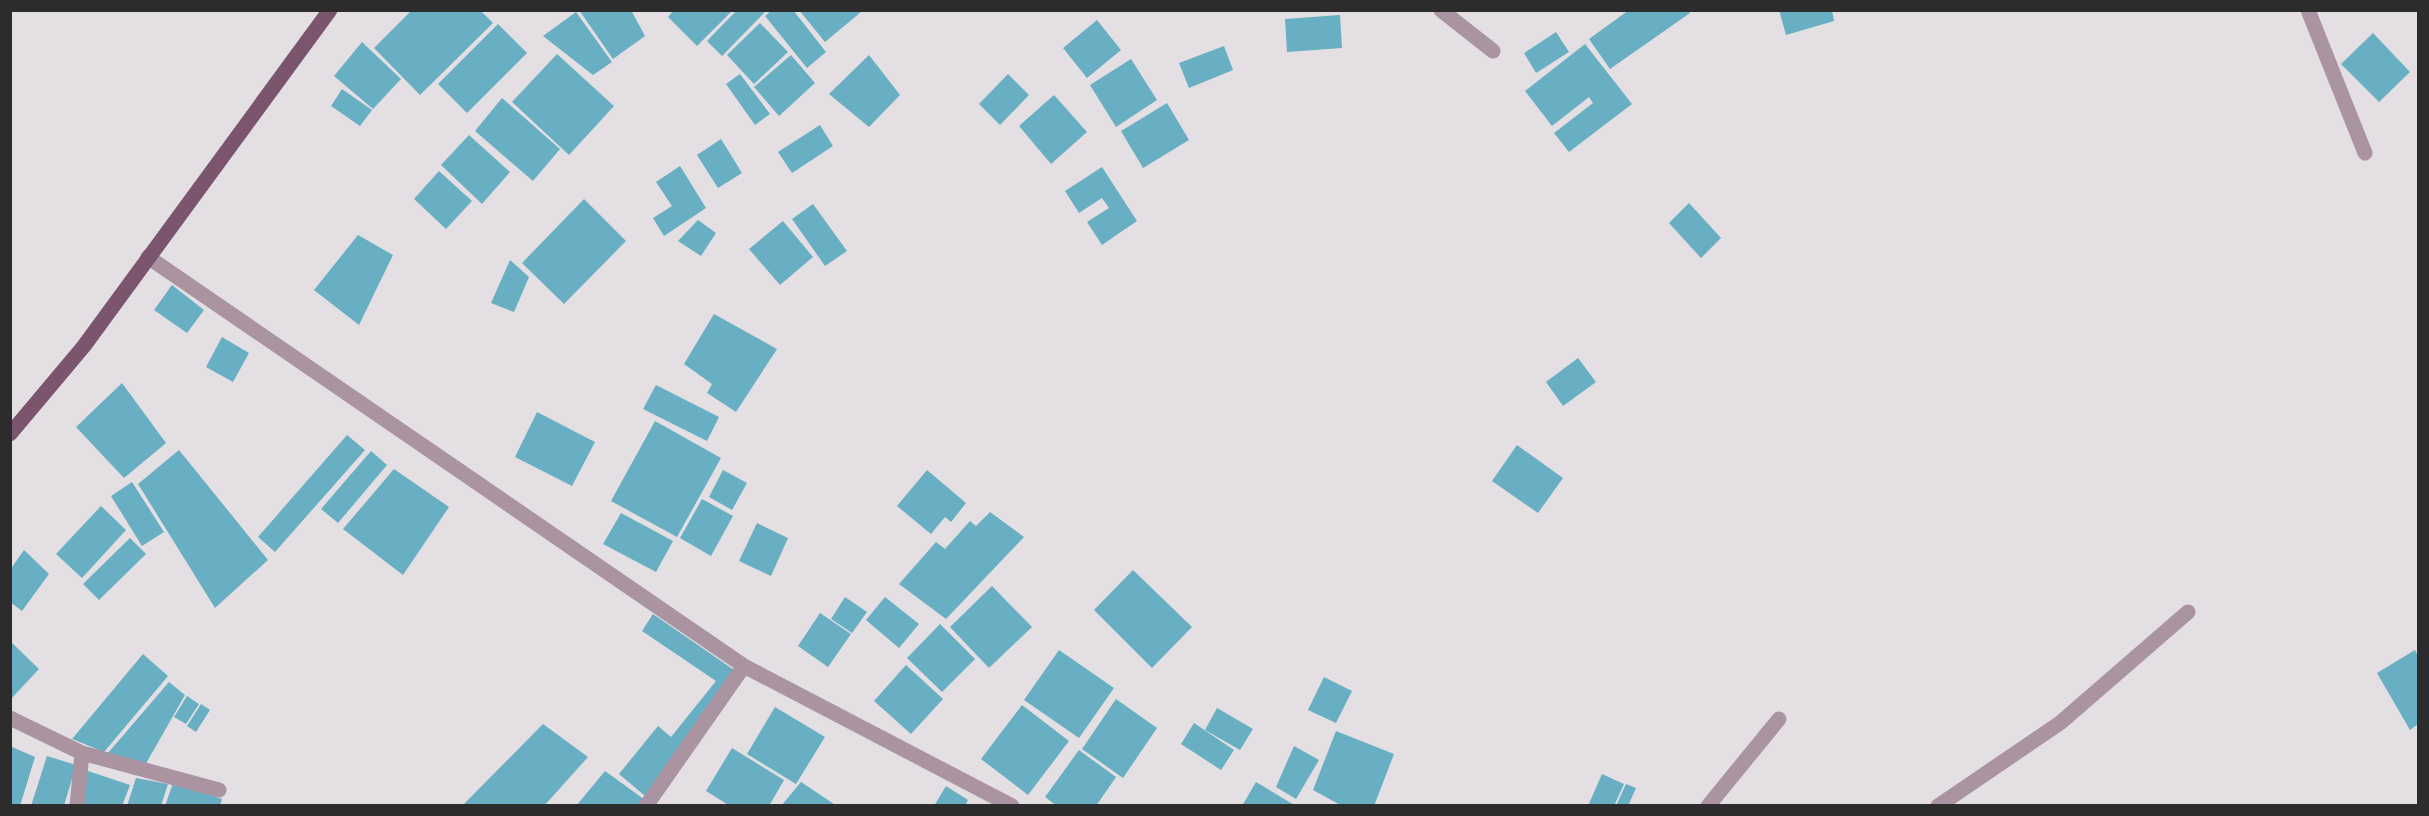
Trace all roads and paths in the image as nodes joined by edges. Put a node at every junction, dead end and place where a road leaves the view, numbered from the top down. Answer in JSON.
{"nodes":[{"id":1,"x":330,"y":10,"type":"edge"},
{"id":2,"x":1441,"y":10,"type":"edge"},
{"id":3,"x":2308,"y":10,"type":"edge"},
{"id":4,"x":1493,"y":51,"type":"dead end"},
{"id":5,"x":2365,"y":153,"type":"dead end"},
{"id":6,"x":148,"y":257,"type":"junction"},
{"id":7,"x":10,"y":434,"type":"edge"},
{"id":8,"x":2188,"y":612,"type":"dead end"},
{"id":9,"x":744,"y":666,"type":"junction"},
{"id":10,"x":10,"y":718,"type":"edge"},
{"id":11,"x":1779,"y":718,"type":"dead end"},
{"id":12,"x":82,"y":753,"type":"junction"},
{"id":13,"x":219,"y":790,"type":"dead end"},
{"id":14,"x":77,"y":806,"type":"edge"},
{"id":15,"x":646,"y":806,"type":"edge"},
{"id":16,"x":1012,"y":806,"type":"edge"},
{"id":17,"x":1708,"y":806,"type":"edge"},
{"id":18,"x":1938,"y":806,"type":"edge"}],
"edges":[{"from":1,"to":6,"type":"main road"},
{"from":2,"to":4,"type":"street"},
{"from":3,"to":5,"type":"street"},
{"from":6,"to":7,"type":"main road"},
{"from":6,"to":9,"type":"street"},
{"from":8,"to":18,"type":"street"},
{"from":9,"to":15,"type":"street"},
{"from":9,"to":16,"type":"street"},
{"from":10,"to":12,"type":"street"},
{"from":11,"to":17,"type":"street"},
{"from":12,"to":13,"type":"street"},
{"from":12,"to":14,"type":"street"}]}
